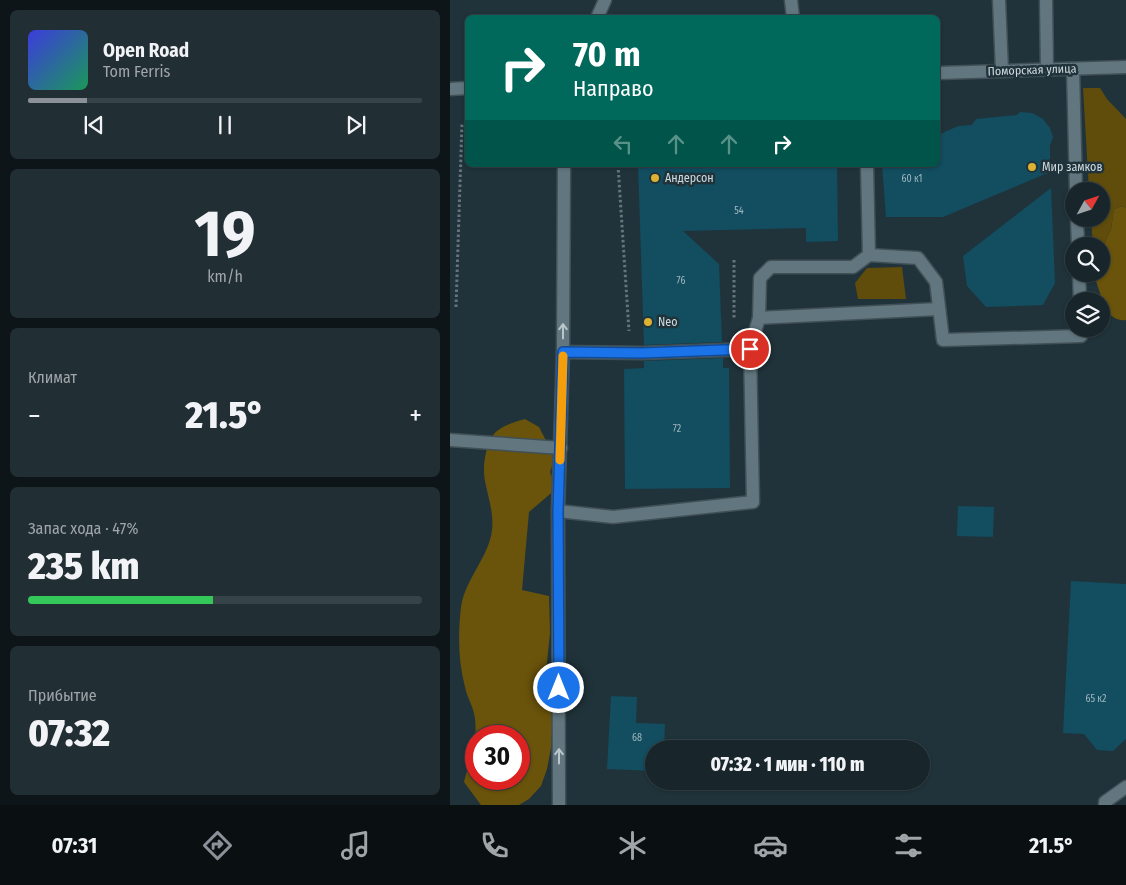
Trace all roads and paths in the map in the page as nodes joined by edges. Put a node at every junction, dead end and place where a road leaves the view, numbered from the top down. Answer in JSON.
{"nodes":[{"id":1,"x":605,"y":0,"type":"edge"},
{"id":2,"x":792,"y":0,"type":"edge"},
{"id":3,"x":999,"y":0,"type":"edge"},
{"id":4,"x":1046,"y":0,"type":"edge"},
{"id":5,"x":598,"y":15,"type":"edge"},
{"id":6,"x":792,"y":15,"type":"edge"},
{"id":7,"x":1126,"y":67,"type":"edge"},
{"id":8,"x":1073,"y":69,"type":"junction"},
{"id":9,"x":1047,"y":70,"type":"junction"},
{"id":10,"x":1002,"y":71,"type":"junction"},
{"id":11,"x":940,"y":73,"type":"edge"},
{"id":12,"x":465,"y":88,"type":"edge"},
{"id":13,"x":450,"y":89,"type":"edge"},
{"id":14,"x":462,"y":123,"type":"dead end"},
{"id":15,"x":564,"y":167,"type":"edge"},
{"id":16,"x":618,"y":167,"type":"edge"},
{"id":17,"x":867,"y":167,"type":"edge"},
{"id":18,"x":1076,"y":182,"type":"edge"},
{"id":19,"x":869,"y":255,"type":"junction"},
{"id":20,"x":734,"y":260,"type":"dead end"},
{"id":21,"x":456,"y":307,"type":"dead end"},
{"id":22,"x":939,"y":309,"type":"junction"},
{"id":23,"x":759,"y":318,"type":"junction"},
{"id":24,"x":734,"y":326,"type":"dead end"},
{"id":25,"x":1065,"y":336,"type":"edge"},
{"id":26,"x":630,"y":338,"type":"dead end"},
{"id":27,"x":750,"y":349,"type":"junction"},
{"id":28,"x":563,"y":352,"type":"junction"},
{"id":29,"x":450,"y":440,"type":"edge"},
{"id":30,"x":561,"y":448,"type":"junction"},
{"id":31,"x":558,"y":511,"type":"junction"},
{"id":32,"x":1126,"y":787,"type":"edge"},
{"id":33,"x":559,"y":805,"type":"edge"},
{"id":34,"x":1105,"y":805,"type":"edge"}],
"edges":[{"from":1,"to":5,"type":"street"},
{"from":2,"to":6,"type":"street"},
{"from":3,"to":10,"type":"street"},
{"from":4,"to":9,"type":"street"},
{"from":7,"to":8,"type":"street","name":"Поморская улица"},
{"from":8,"to":9,"type":"street","name":"Поморская улица"},
{"from":8,"to":18,"type":"street"},
{"from":9,"to":10,"type":"street","name":"Поморская улица"},
{"from":10,"to":11,"type":"street","name":"Поморская улица"},
{"from":12,"to":13,"type":"street"},
{"from":14,"to":21,"type":"path"},
{"from":28,"to":15,"type":"street","one_way":true},
{"from":16,"to":26,"type":"path"},
{"from":17,"to":19,"type":"street"},
{"from":19,"to":22,"type":"street"},
{"from":19,"to":23,"type":"street"},
{"from":20,"to":24,"type":"path"},
{"from":22,"to":23,"type":"street"},
{"from":22,"to":25,"type":"street"},
{"from":23,"to":27,"type":"street"},
{"from":27,"to":28,"type":"street"},
{"from":27,"to":31,"type":"street"},
{"from":28,"to":30,"type":"street"},
{"from":29,"to":30,"type":"street"},
{"from":30,"to":31,"type":"street"},
{"from":33,"to":31,"type":"street","one_way":true},
{"from":32,"to":34,"type":"street"}]}
